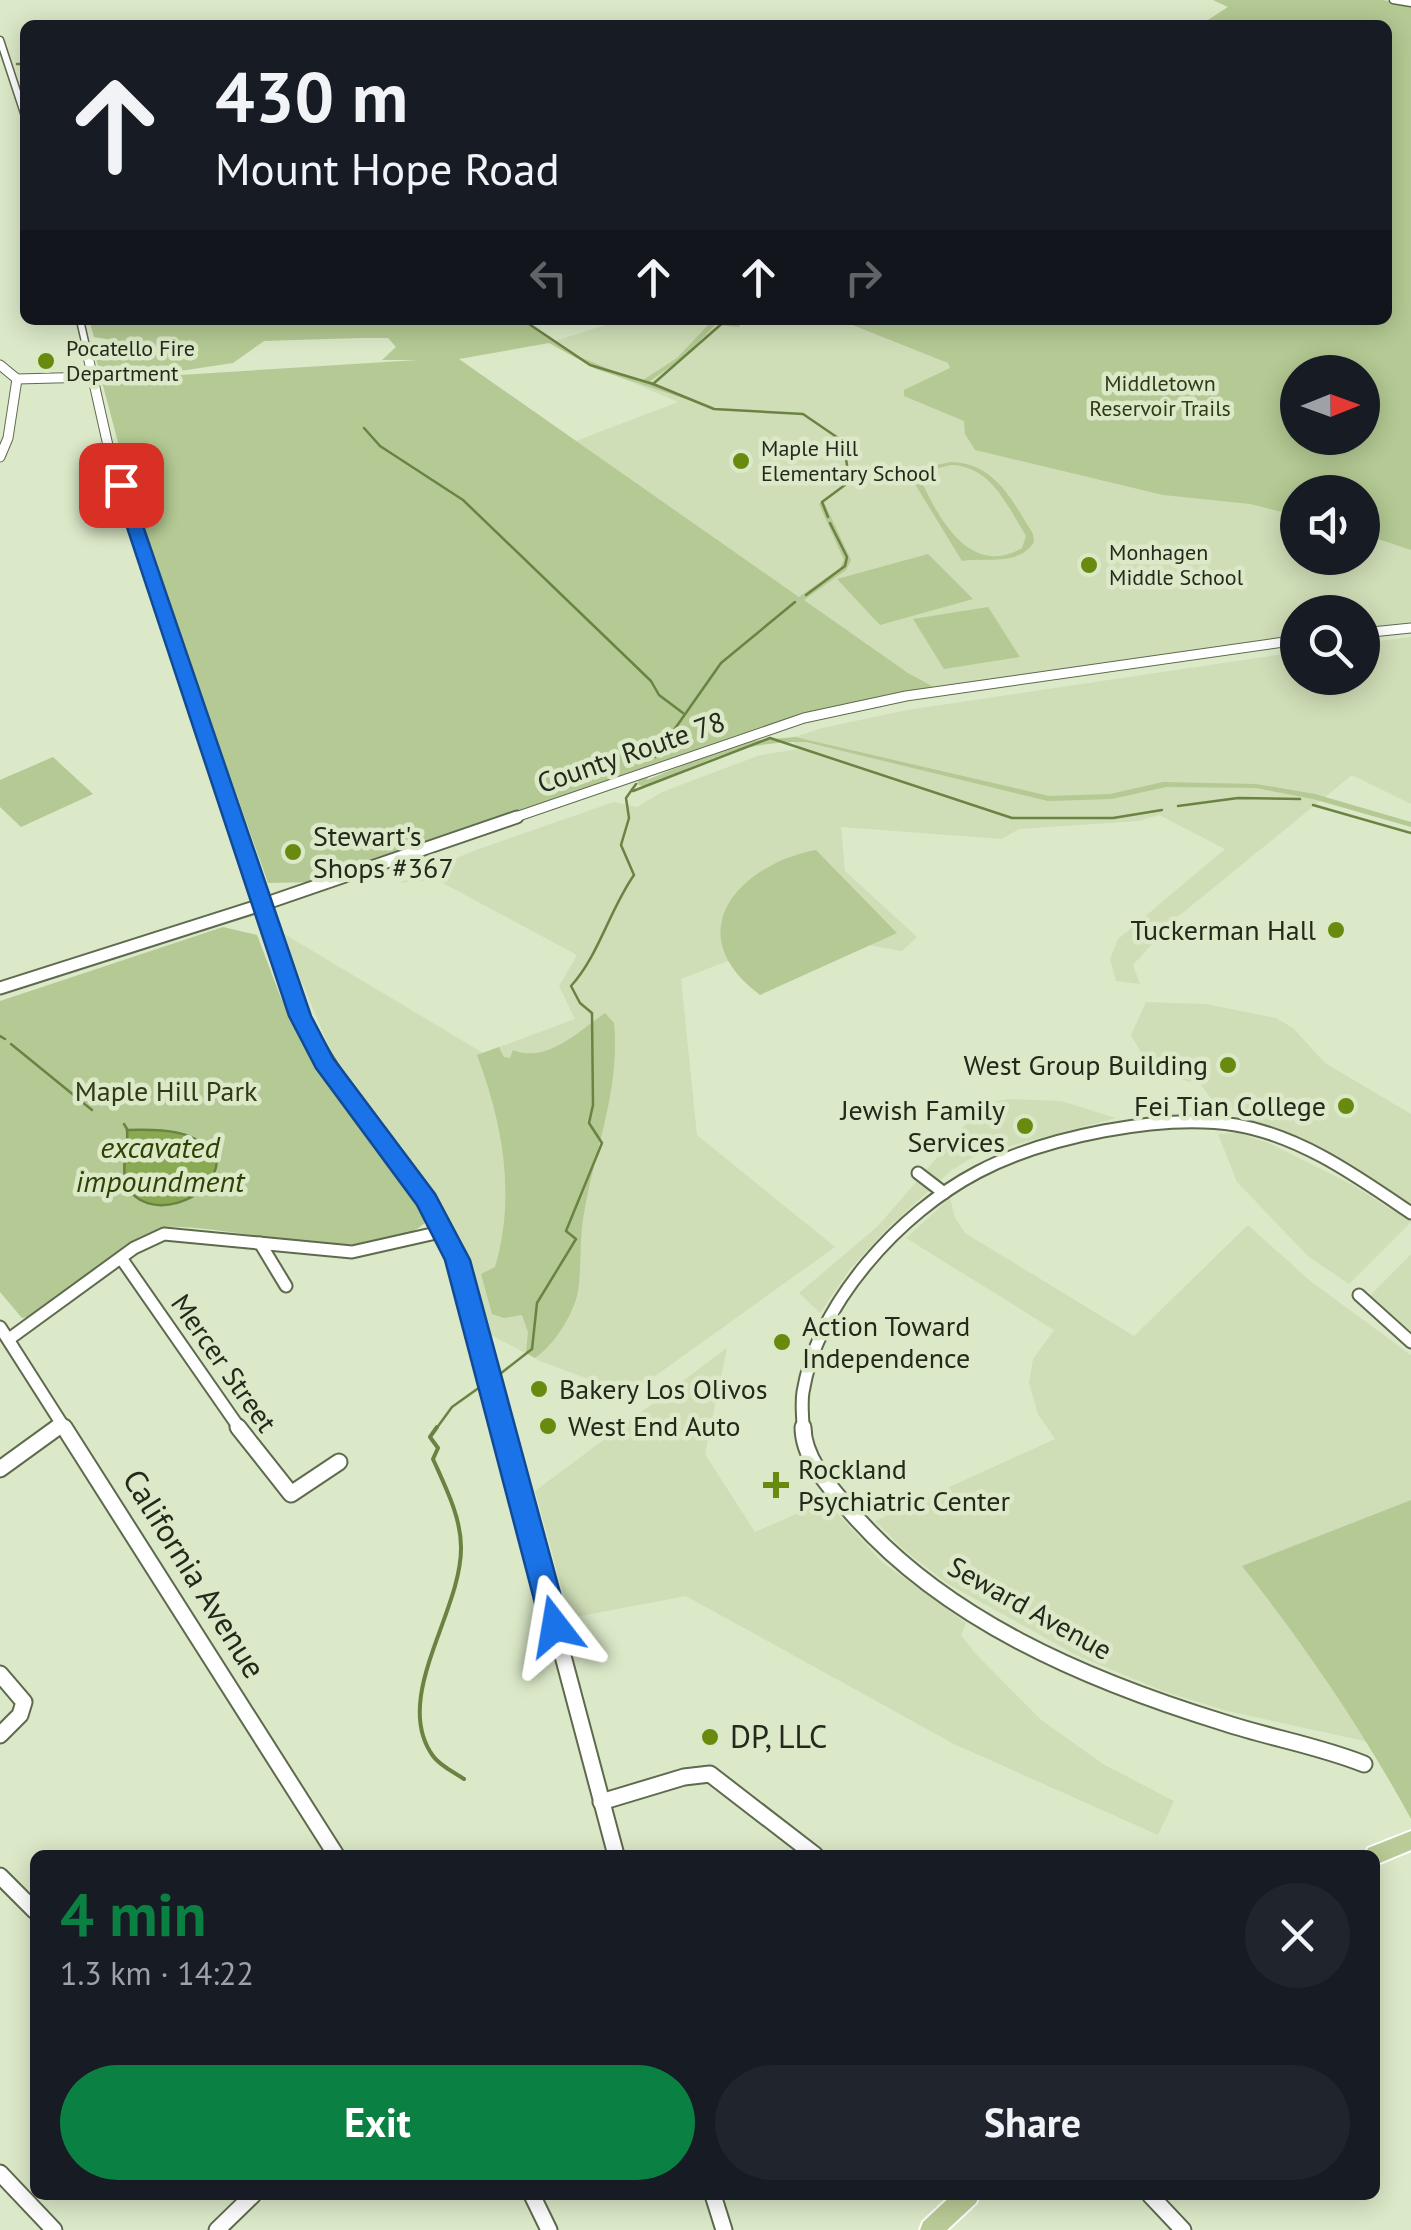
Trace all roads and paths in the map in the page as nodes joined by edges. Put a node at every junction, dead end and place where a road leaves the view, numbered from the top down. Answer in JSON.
{"nodes":[{"id":1,"x":1393,"y":0,"type":"edge"},
{"id":2,"x":1411,"y":3,"type":"edge"},
{"id":3,"x":0,"y":40,"type":"edge"},
{"id":4,"x":20,"y":101,"type":"edge"},
{"id":5,"x":81,"y":325,"type":"edge"},
{"id":6,"x":0,"y":365,"type":"edge"},
{"id":7,"x":93,"y":377,"type":"junction"},
{"id":8,"x":17,"y":379,"type":"junction"},
{"id":9,"x":0,"y":457,"type":"edge"},
{"id":10,"x":1411,"y":628,"type":"edge"},
{"id":11,"x":1380,"y":631,"type":"edge"},
{"id":12,"x":1280,"y":643,"type":"edge"},
{"id":13,"x":262,"y":905,"type":"junction"},
{"id":14,"x":0,"y":988,"type":"edge"},
{"id":15,"x":918,"y":1173,"type":"dead end"},
{"id":16,"x":944,"y":1193,"type":"junction"},
{"id":17,"x":1411,"y":1213,"type":"edge"},
{"id":18,"x":444,"y":1231,"type":"junction"},
{"id":19,"x":260,"y":1243,"type":"junction"},
{"id":20,"x":121,"y":1258,"type":"junction"},
{"id":21,"x":286,"y":1286,"type":"dead end"},
{"id":22,"x":1359,"y":1295,"type":"dead end"},
{"id":23,"x":4,"y":1333,"type":"edge"},
{"id":24,"x":1411,"y":1342,"type":"edge"},
{"id":25,"x":62,"y":1424,"type":"junction"},
{"id":26,"x":339,"y":1462,"type":"dead end"},
{"id":27,"x":0,"y":1469,"type":"edge"},
{"id":28,"x":0,"y":1674,"type":"edge"},
{"id":29,"x":0,"y":1735,"type":"edge"},
{"id":30,"x":1364,"y":1764,"type":"dead end"},
{"id":31,"x":601,"y":1802,"type":"junction"},
{"id":32,"x":1411,"y":1840,"type":"edge"},
{"id":33,"x":333,"y":1850,"type":"edge"},
{"id":34,"x":615,"y":1850,"type":"edge"},
{"id":35,"x":809,"y":1850,"type":"edge"},
{"id":36,"x":1380,"y":1853,"type":"edge"},
{"id":37,"x":0,"y":1876,"type":"edge"},
{"id":38,"x":30,"y":1906,"type":"edge"},
{"id":39,"x":0,"y":2173,"type":"edge"},
{"id":40,"x":248,"y":2200,"type":"edge"},
{"id":41,"x":534,"y":2200,"type":"edge"},
{"id":42,"x":715,"y":2200,"type":"edge"},
{"id":43,"x":963,"y":2200,"type":"edge"},
{"id":44,"x":1155,"y":2200,"type":"edge"},
{"id":45,"x":54,"y":2230,"type":"edge"},
{"id":46,"x":217,"y":2230,"type":"edge"},
{"id":47,"x":549,"y":2230,"type":"edge"},
{"id":48,"x":724,"y":2230,"type":"edge"},
{"id":49,"x":931,"y":2230,"type":"edge"},
{"id":50,"x":1183,"y":2230,"type":"edge"}],
"edges":[{"from":1,"to":2,"type":"street"},
{"from":3,"to":4,"type":"street"},
{"from":5,"to":7,"type":"street"},
{"from":6,"to":8,"type":"street"},
{"from":7,"to":8,"type":"street"},
{"from":7,"to":13,"type":"street"},
{"from":8,"to":9,"type":"street"},
{"from":10,"to":11,"type":"street"},
{"from":12,"to":13,"type":"street","name":"County Route 78"},
{"from":13,"to":14,"type":"street","name":"County Route 78"},
{"from":13,"to":18,"type":"street"},
{"from":15,"to":16,"type":"street"},
{"from":16,"to":17,"type":"street","name":"Seward Avenue"},
{"from":16,"to":30,"type":"street","name":"Seward Avenue"},
{"from":18,"to":19,"type":"street"},
{"from":18,"to":31,"type":"street"},
{"from":19,"to":20,"type":"street"},
{"from":19,"to":21,"type":"street"},
{"from":20,"to":23,"type":"street"},
{"from":20,"to":26,"type":"street","name":"Mercer Street"},
{"from":22,"to":24,"type":"street"},
{"from":23,"to":25,"type":"street","name":"California Avenue"},
{"from":25,"to":27,"type":"street"},
{"from":25,"to":33,"type":"street","name":"California Avenue"},
{"from":28,"to":29,"type":"street"},
{"from":31,"to":34,"type":"street"},
{"from":31,"to":35,"type":"street"},
{"from":32,"to":36,"type":"main road"},
{"from":37,"to":38,"type":"street"},
{"from":39,"to":45,"type":"street"},
{"from":40,"to":46,"type":"street"},
{"from":41,"to":47,"type":"street"},
{"from":42,"to":48,"type":"street"},
{"from":43,"to":49,"type":"main road"},
{"from":44,"to":50,"type":"street"}]}
